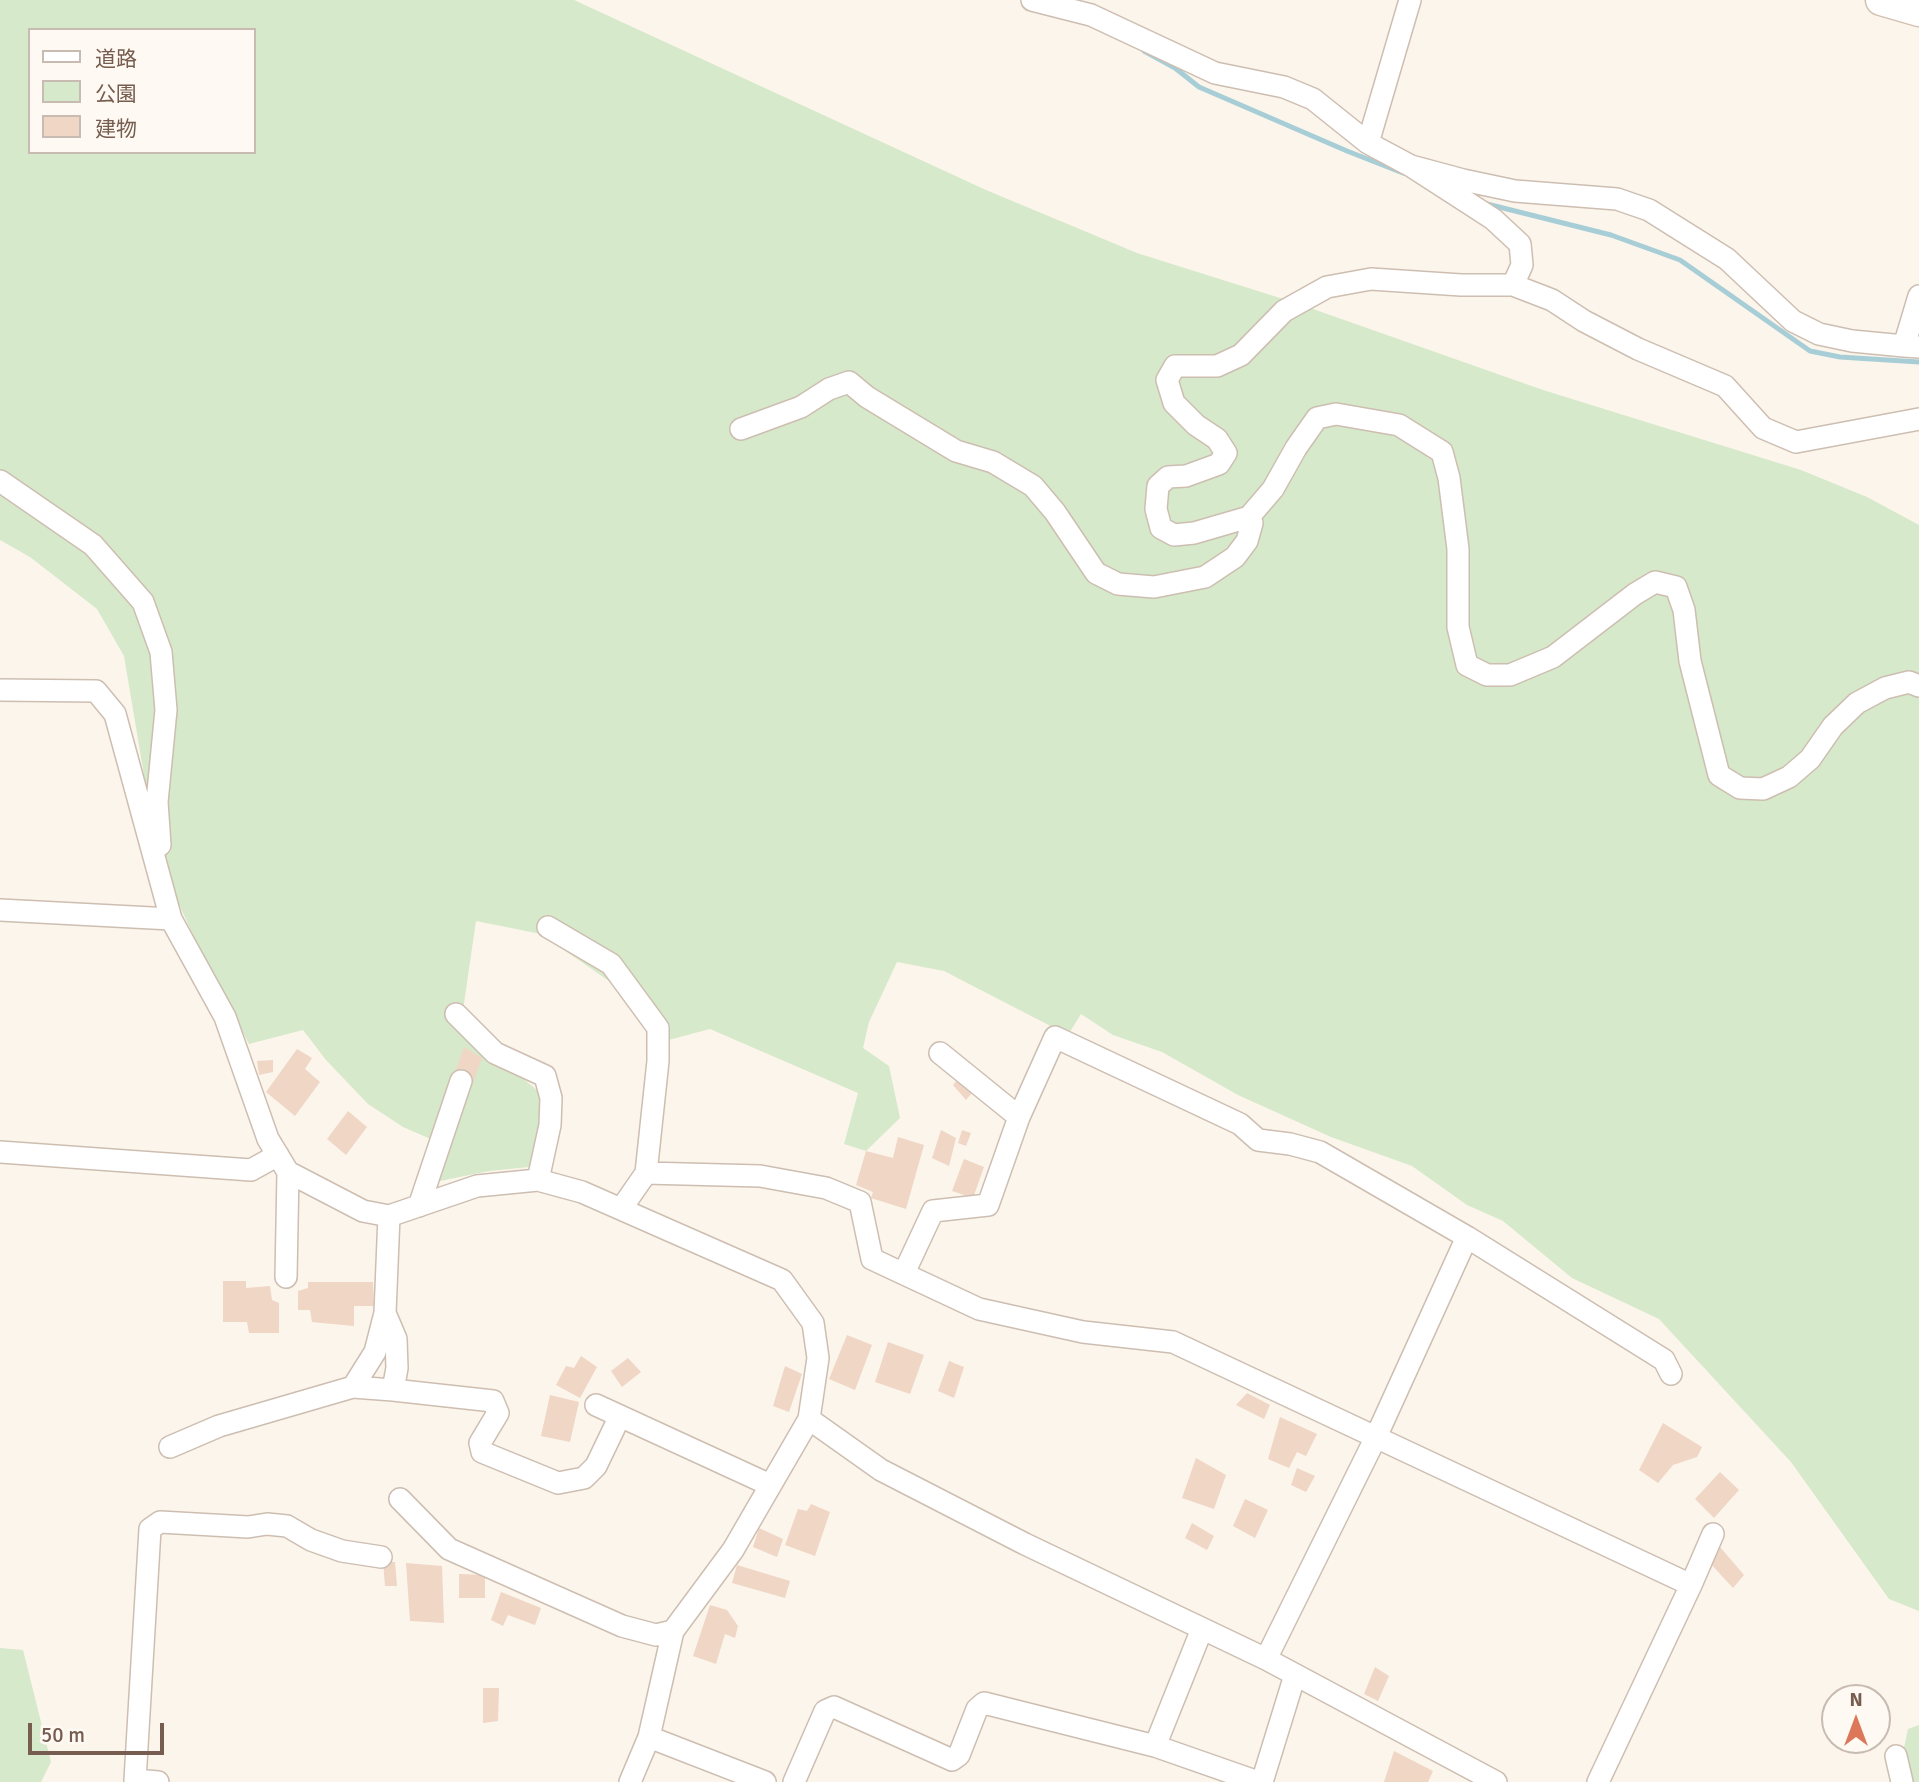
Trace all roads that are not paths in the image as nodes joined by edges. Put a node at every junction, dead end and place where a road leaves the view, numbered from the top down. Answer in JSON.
{"nodes":[{"id":1,"x":1032,"y":0,"type":"edge"},
{"id":2,"x":1410,"y":0,"type":"edge"},
{"id":3,"x":1881,"y":0,"type":"edge"},
{"id":4,"x":1919,"y":11,"type":"edge"},
{"id":5,"x":1368,"y":143,"type":"junction"},
{"id":6,"x":1411,"y":166,"type":"junction"},
{"id":7,"x":1513,"y":285,"type":"junction"},
{"id":8,"x":1919,"y":296,"type":"edge"},
{"id":9,"x":1912,"y":346,"type":"edge"},
{"id":10,"x":1919,"y":419,"type":"edge"},
{"id":11,"x":741,"y":429,"type":"dead end"},
{"id":12,"x":0,"y":481,"type":"edge"},
{"id":13,"x":1249,"y":517,"type":"junction"},
{"id":14,"x":1919,"y":686,"type":"edge"},
{"id":15,"x":0,"y":690,"type":"edge"},
{"id":16,"x":163,"y":892,"type":"junction"},
{"id":17,"x":0,"y":911,"type":"edge"},
{"id":18,"x":171,"y":919,"type":"junction"},
{"id":19,"x":548,"y":927,"type":"dead end"},
{"id":20,"x":456,"y":1014,"type":"dead end"},
{"id":21,"x":940,"y":1053,"type":"dead end"},
{"id":22,"x":461,"y":1081,"type":"dead end"},
{"id":23,"x":1020,"y":1117,"type":"junction"},
{"id":24,"x":0,"y":1152,"type":"edge"},
{"id":25,"x":283,"y":1163,"type":"junction"},
{"id":26,"x":646,"y":1173,"type":"junction"},
{"id":27,"x":538,"y":1180,"type":"junction"},
{"id":28,"x":419,"y":1206,"type":"junction"},
{"id":29,"x":621,"y":1209,"type":"junction"},
{"id":30,"x":390,"y":1216,"type":"junction"},
{"id":31,"x":1467,"y":1237,"type":"junction"},
{"id":32,"x":904,"y":1273,"type":"junction"},
{"id":33,"x":285,"y":1276,"type":"dead end"},
{"id":34,"x":385,"y":1313,"type":"junction"},
{"id":35,"x":1671,"y":1374,"type":"dead end"},
{"id":36,"x":353,"y":1387,"type":"junction"},
{"id":37,"x":393,"y":1390,"type":"junction"},
{"id":38,"x":596,"y":1405,"type":"dead end"},
{"id":39,"x":620,"y":1416,"type":"junction"},
{"id":40,"x":808,"y":1419,"type":"junction"},
{"id":41,"x":1376,"y":1437,"type":"junction"},
{"id":42,"x":170,"y":1447,"type":"dead end"},
{"id":43,"x":770,"y":1485,"type":"junction"},
{"id":44,"x":400,"y":1499,"type":"dead end"},
{"id":45,"x":1713,"y":1534,"type":"dead end"},
{"id":46,"x":381,"y":1557,"type":"dead end"},
{"id":47,"x":1691,"y":1585,"type":"junction"},
{"id":48,"x":1202,"y":1629,"type":"junction"},
{"id":49,"x":673,"y":1632,"type":"junction"},
{"id":50,"x":1266,"y":1659,"type":"junction"},
{"id":51,"x":1295,"y":1675,"type":"junction"},
{"id":52,"x":649,"y":1737,"type":"junction"},
{"id":53,"x":1155,"y":1746,"type":"junction"},
{"id":54,"x":1896,"y":1756,"type":"dead end"},
{"id":55,"x":135,"y":1781,"type":"edge"},
{"id":56,"x":158,"y":1782,"type":"edge"},
{"id":57,"x":630,"y":1782,"type":"edge"},
{"id":58,"x":765,"y":1782,"type":"edge"},
{"id":59,"x":794,"y":1782,"type":"edge"},
{"id":60,"x":1260,"y":1782,"type":"edge"},
{"id":61,"x":1496,"y":1782,"type":"edge"},
{"id":62,"x":1598,"y":1782,"type":"edge"},
{"id":63,"x":1902,"y":1782,"type":"edge"}],
"edges":[{"from":1,"to":5,"type":"street"},
{"from":2,"to":5,"type":"street"},
{"from":3,"to":4,"type":"street"},
{"from":5,"to":6,"type":"street"},
{"from":6,"to":7,"type":"street"},
{"from":6,"to":9,"type":"street"},
{"from":7,"to":10,"type":"street"},
{"from":7,"to":13,"type":"street"},
{"from":8,"to":9,"type":"street"},
{"from":11,"to":13,"type":"street"},
{"from":12,"to":16,"type":"street"},
{"from":13,"to":14,"type":"street"},
{"from":15,"to":16,"type":"street"},
{"from":16,"to":18,"type":"street"},
{"from":17,"to":18,"type":"street"},
{"from":18,"to":25,"type":"street"},
{"from":19,"to":26,"type":"street"},
{"from":20,"to":27,"type":"street"},
{"from":21,"to":23,"type":"street"},
{"from":22,"to":28,"type":"street"},
{"from":23,"to":31,"type":"street"},
{"from":23,"to":32,"type":"street"},
{"from":24,"to":25,"type":"street"},
{"from":25,"to":30,"type":"street"},
{"from":25,"to":33,"type":"street"},
{"from":26,"to":29,"type":"street"},
{"from":26,"to":32,"type":"street"},
{"from":27,"to":28,"type":"street"},
{"from":27,"to":29,"type":"street"},
{"from":28,"to":30,"type":"street"},
{"from":29,"to":40,"type":"street"},
{"from":30,"to":34,"type":"street"},
{"from":31,"to":35,"type":"street"},
{"from":31,"to":41,"type":"street"},
{"from":32,"to":41,"type":"street"},
{"from":34,"to":36,"type":"street"},
{"from":34,"to":37,"type":"street"},
{"from":36,"to":37,"type":"street"},
{"from":36,"to":42,"type":"street"},
{"from":37,"to":39,"type":"street"},
{"from":38,"to":39,"type":"street"},
{"from":39,"to":43,"type":"street"},
{"from":40,"to":43,"type":"street"},
{"from":40,"to":48,"type":"street"},
{"from":41,"to":47,"type":"street"},
{"from":41,"to":50,"type":"street"},
{"from":43,"to":49,"type":"street"},
{"from":44,"to":49,"type":"street"},
{"from":45,"to":47,"type":"street"},
{"from":46,"to":55,"type":"street"},
{"from":47,"to":62,"type":"street"},
{"from":48,"to":50,"type":"street"},
{"from":48,"to":53,"type":"street"},
{"from":49,"to":52,"type":"street"},
{"from":50,"to":51,"type":"street"},
{"from":51,"to":60,"type":"street"},
{"from":51,"to":61,"type":"street"},
{"from":52,"to":57,"type":"street"},
{"from":52,"to":58,"type":"street"},
{"from":53,"to":59,"type":"street"},
{"from":53,"to":60,"type":"street"},
{"from":54,"to":63,"type":"street"},
{"from":55,"to":56,"type":"street"}]}
